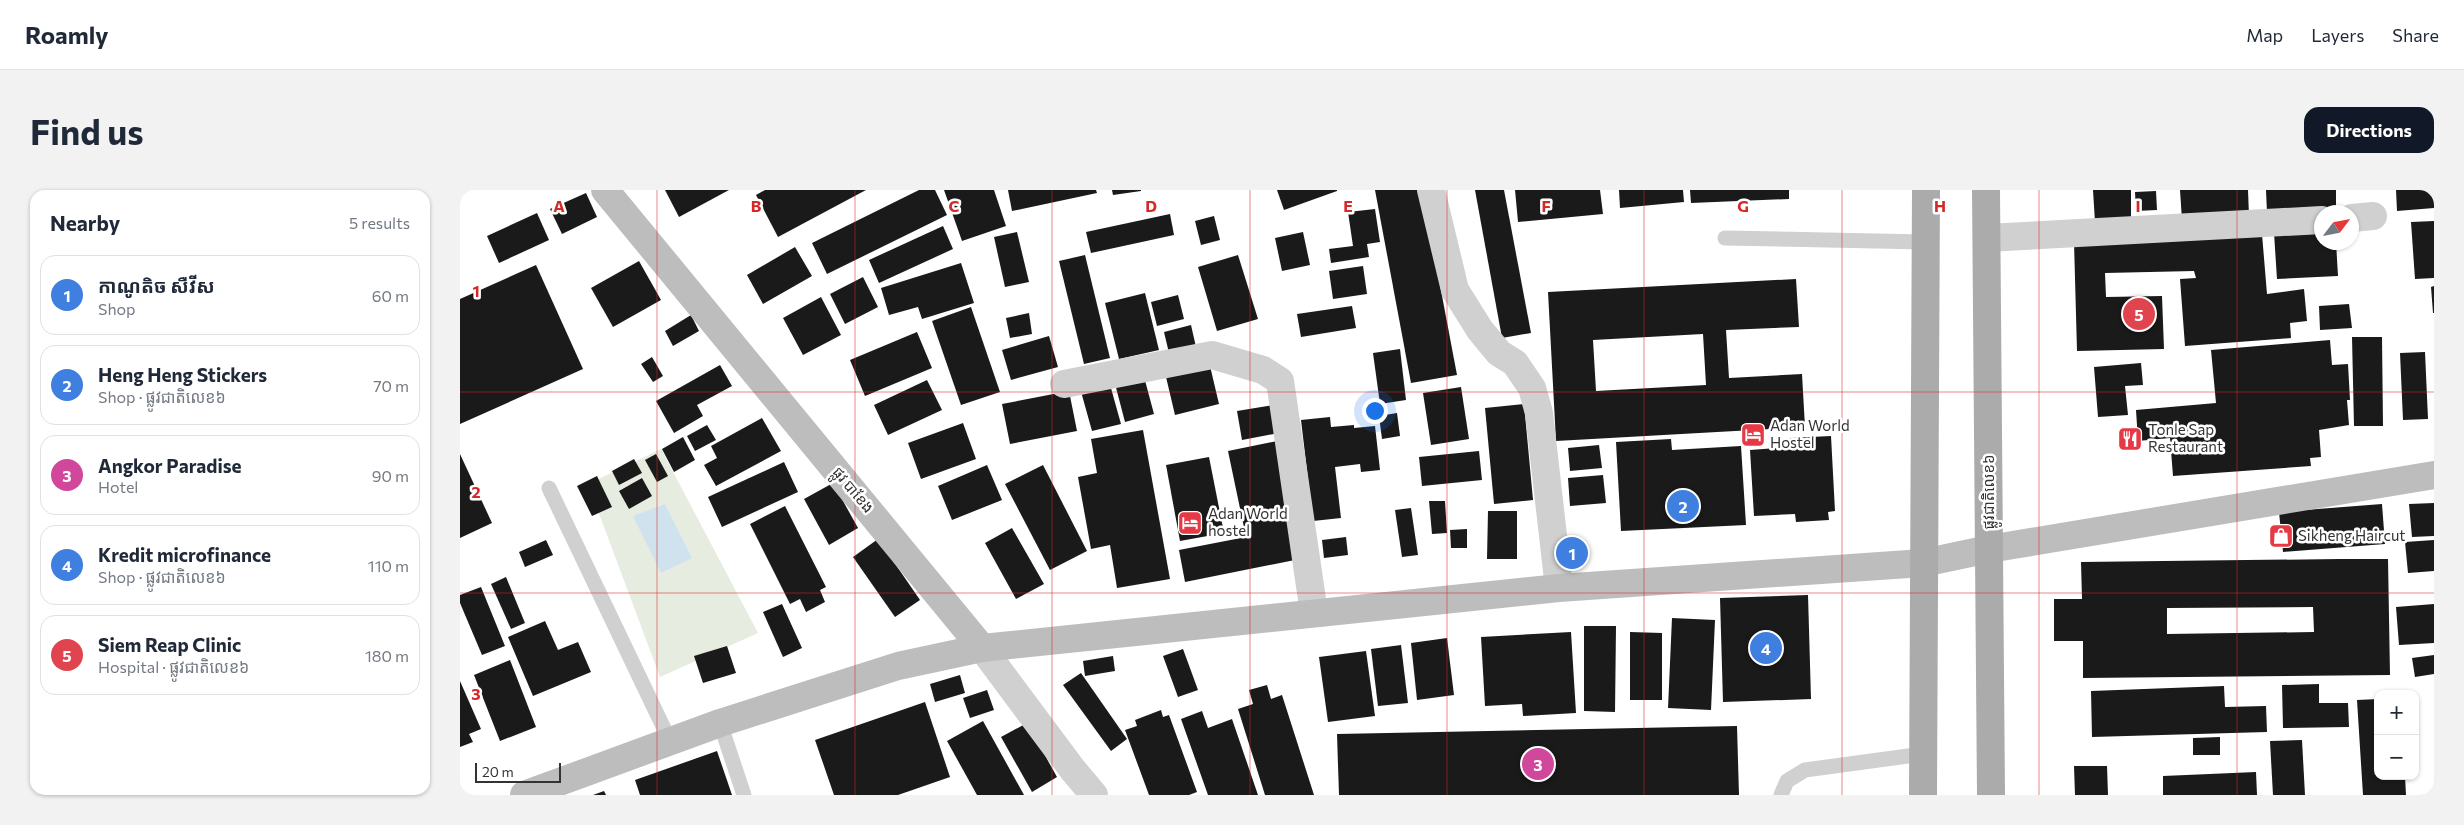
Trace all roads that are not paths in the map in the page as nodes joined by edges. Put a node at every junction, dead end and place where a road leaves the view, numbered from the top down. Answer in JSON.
{"nodes":[{"id":1,"x":605,"y":190,"type":"edge"},
{"id":2,"x":1431,"y":190,"type":"edge"},
{"id":3,"x":1926,"y":190,"type":"edge"},
{"id":4,"x":1986,"y":190,"type":"edge"},
{"id":5,"x":2314,"y":220,"type":"edge"},
{"id":6,"x":1725,"y":238,"type":"dead end"},
{"id":7,"x":1987,"y":238,"type":"junction"},
{"id":8,"x":1926,"y":242,"type":"junction"},
{"id":9,"x":1064,"y":384,"type":"dead end"},
{"id":10,"x":2434,"y":475,"type":"edge"},
{"id":11,"x":549,"y":488,"type":"dead end"},
{"id":12,"x":1989,"y":549,"type":"junction"},
{"id":13,"x":1923,"y":563,"type":"junction"},
{"id":14,"x":1558,"y":588,"type":"junction"},
{"id":15,"x":1314,"y":613,"type":"junction"},
{"id":16,"x":982,"y":648,"type":"junction"},
{"id":17,"x":720,"y":723,"type":"junction"},
{"id":18,"x":670,"y":741,"type":"junction"},
{"id":19,"x":1923,"y":754,"type":"junction"},
{"id":20,"x":524,"y":795,"type":"edge"},
{"id":21,"x":744,"y":795,"type":"edge"},
{"id":22,"x":1094,"y":795,"type":"edge"},
{"id":23,"x":1781,"y":795,"type":"edge"},
{"id":24,"x":1923,"y":795,"type":"edge"},
{"id":25,"x":1991,"y":795,"type":"edge"}],
"edges":[{"from":1,"to":16,"type":"street","name":"ផ្លូវ បាខែង"},
{"from":2,"to":14,"type":"street"},
{"from":3,"to":8,"type":"main road"},
{"from":4,"to":7,"type":"main road","name":"ផ្លូវជាតិលេខ៦"},
{"from":5,"to":7,"type":"street"},
{"from":6,"to":8,"type":"lane"},
{"from":7,"to":12,"type":"main road","name":"ផ្លូវជាតិលេខ៦"},
{"from":8,"to":13,"type":"main road"},
{"from":9,"to":15,"type":"street"},
{"from":10,"to":12,"type":"street"},
{"from":11,"to":18,"type":"lane"},
{"from":12,"to":13,"type":"street"},
{"from":12,"to":25,"type":"main road","name":"ផ្លូវជាតិលេខ៦"},
{"from":13,"to":14,"type":"street"},
{"from":13,"to":19,"type":"main road"},
{"from":14,"to":15,"type":"street"},
{"from":15,"to":16,"type":"street"},
{"from":16,"to":17,"type":"street"},
{"from":16,"to":22,"type":"street","name":"ផ្លូវ បាខែង"},
{"from":17,"to":18,"type":"street"},
{"from":17,"to":21,"type":"lane"},
{"from":18,"to":20,"type":"street"},
{"from":19,"to":23,"type":"lane"},
{"from":19,"to":24,"type":"main road"}]}
